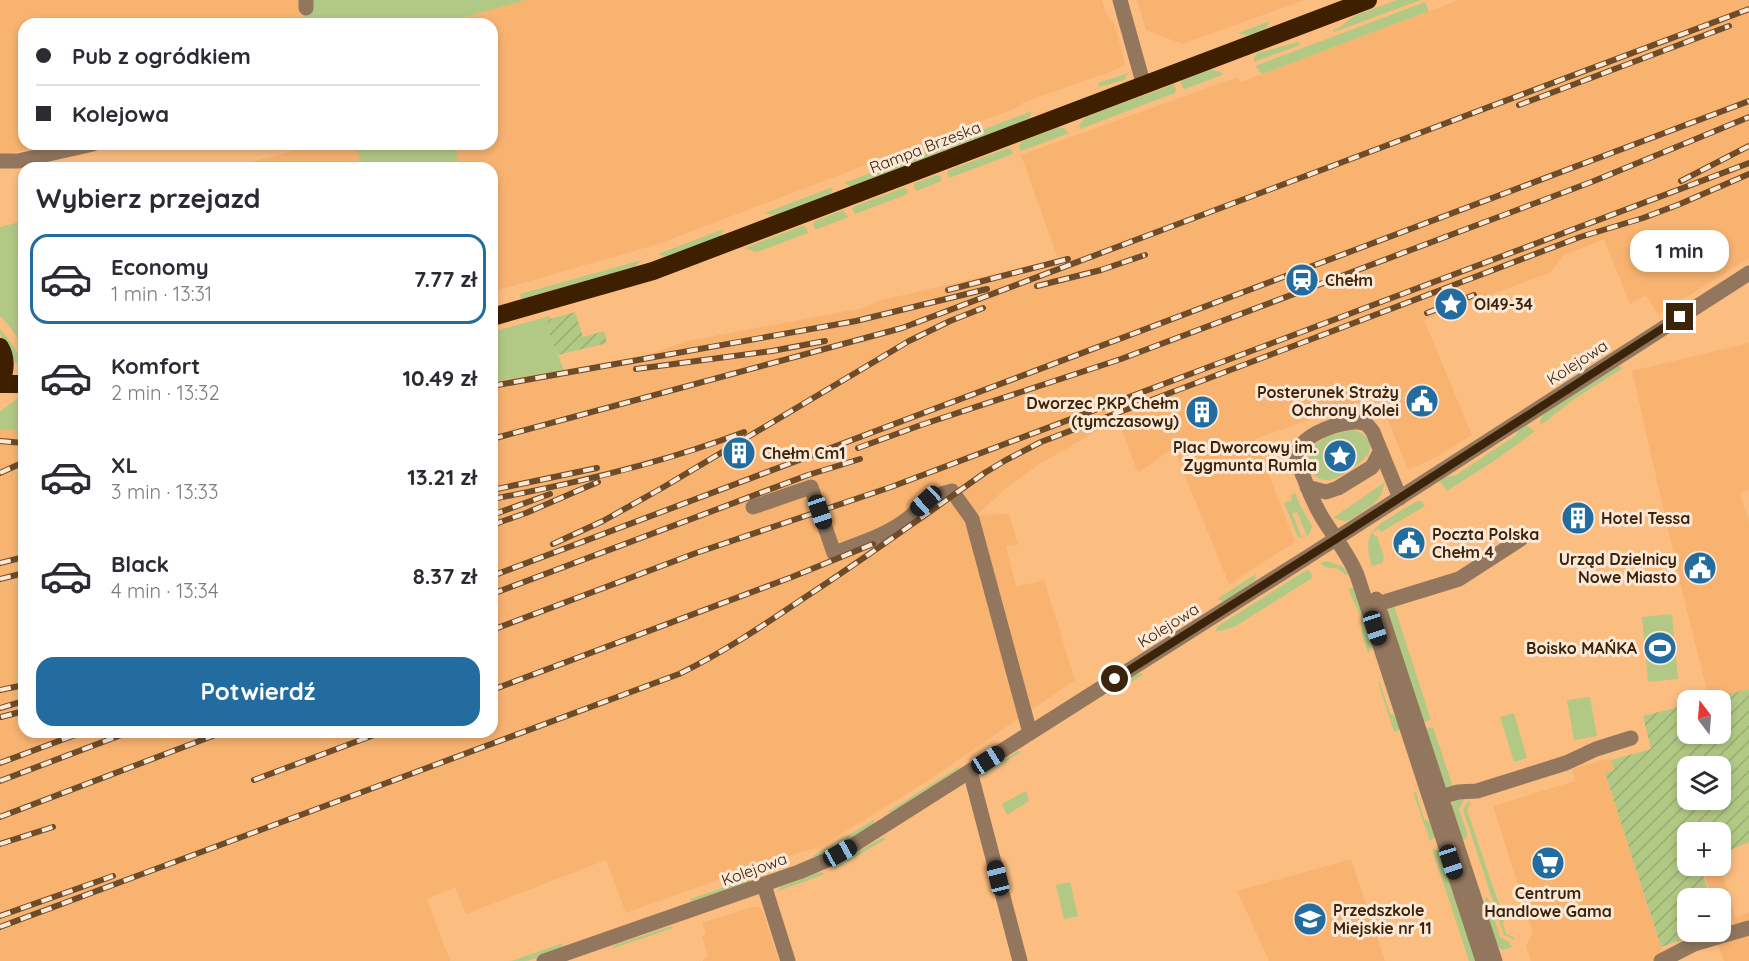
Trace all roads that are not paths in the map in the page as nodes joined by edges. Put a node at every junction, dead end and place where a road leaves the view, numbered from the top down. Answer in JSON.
{"nodes":[{"id":1,"x":1120,"y":0,"type":"edge"},
{"id":2,"x":1368,"y":0,"type":"edge"},
{"id":3,"x":1144,"y":86,"type":"junction"},
{"id":4,"x":67,"y":150,"type":"edge"},
{"id":5,"x":0,"y":161,"type":"edge"},
{"id":6,"x":1749,"y":273,"type":"edge"},
{"id":7,"x":498,"y":315,"type":"edge"},
{"id":8,"x":3,"y":354,"type":"edge"},
{"id":9,"x":18,"y":370,"type":"edge"},
{"id":10,"x":0,"y":383,"type":"edge"},
{"id":11,"x":18,"y":384,"type":"edge"},
{"id":12,"x":1380,"y":452,"type":"junction"},
{"id":13,"x":1307,"y":488,"type":"junction"},
{"id":14,"x":1400,"y":498,"type":"junction"},
{"id":15,"x":753,"y":507,"type":"dead end"},
{"id":16,"x":1340,"y":536,"type":"junction"},
{"id":17,"x":1521,"y":539,"type":"dead end"},
{"id":18,"x":1373,"y":606,"type":"junction"},
{"id":19,"x":1030,"y":733,"type":"junction"},
{"id":20,"x":1631,"y":738,"type":"dead end"},
{"id":21,"x":970,"y":771,"type":"junction"},
{"id":22,"x":1436,"y":798,"type":"junction"},
{"id":23,"x":764,"y":885,"type":"junction"},
{"id":24,"x":1749,"y":928,"type":"edge"},
{"id":25,"x":544,"y":961,"type":"edge"},
{"id":26,"x":788,"y":961,"type":"edge"},
{"id":27,"x":1020,"y":961,"type":"edge"},
{"id":28,"x":1483,"y":961,"type":"edge"},
{"id":29,"x":1495,"y":961,"type":"edge"},
{"id":30,"x":1661,"y":961,"type":"edge"}],
"edges":[{"from":1,"to":3,"type":"street"},
{"from":2,"to":3,"type":"highway","name":"Rampa Brzeska"},
{"from":3,"to":7,"type":"highway","name":"Rampa Brzeska"},
{"from":4,"to":5,"type":"street"},
{"from":6,"to":14,"type":"street","name":"Kolejowa"},
{"from":8,"to":9,"type":"highway"},
{"from":8,"to":10,"type":"highway"},
{"from":10,"to":11,"type":"highway"},
{"from":12,"to":13,"type":"street"},
{"from":12,"to":13,"type":"street"},
{"from":12,"to":14,"type":"street"},
{"from":13,"to":16,"type":"street"},
{"from":14,"to":16,"type":"street","name":"Kolejowa"},
{"from":15,"to":19,"type":"street"},
{"from":16,"to":18,"type":"street"},
{"from":16,"to":19,"type":"street","name":"Kolejowa"},
{"from":17,"to":18,"type":"street"},
{"from":18,"to":22,"type":"street"},
{"from":19,"to":21,"type":"street","name":"Kolejowa"},
{"from":20,"to":22,"type":"street"},
{"from":21,"to":23,"type":"street","name":"Kolejowa"},
{"from":21,"to":27,"type":"street"},
{"from":22,"to":28,"type":"street"},
{"from":22,"to":29,"type":"street"},
{"from":23,"to":25,"type":"street","name":"Kolejowa"},
{"from":23,"to":26,"type":"street"},
{"from":24,"to":30,"type":"street"}]}
